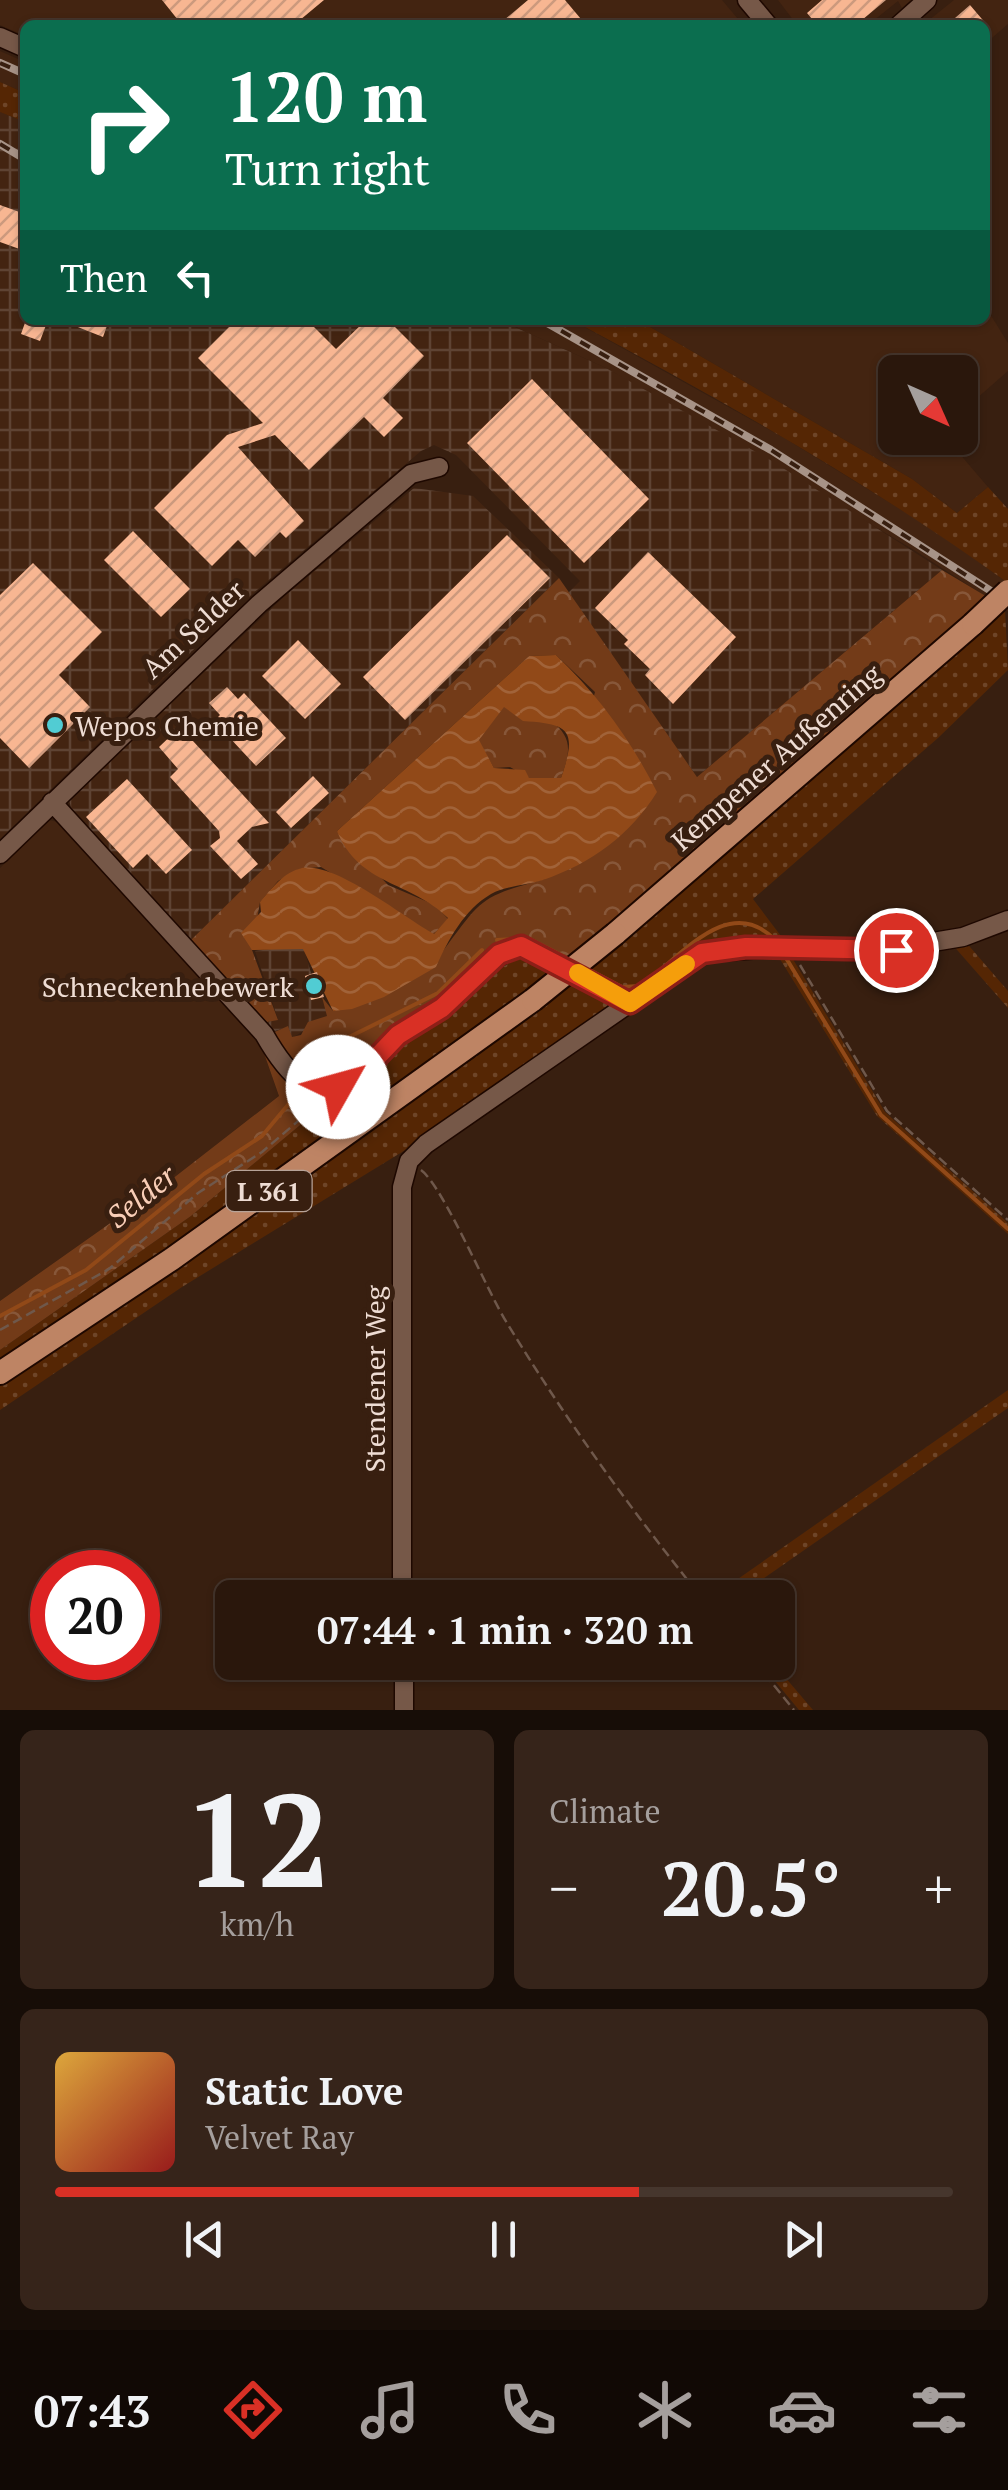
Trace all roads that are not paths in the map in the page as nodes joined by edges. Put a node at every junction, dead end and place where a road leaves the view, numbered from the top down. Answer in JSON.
{"nodes":[{"id":1,"x":747,"y":0,"type":"edge"},
{"id":2,"x":927,"y":3,"type":"edge"},
{"id":3,"x":764,"y":20,"type":"edge"},
{"id":4,"x":905,"y":20,"type":"edge"},
{"id":5,"x":439,"y":467,"type":"dead end"},
{"id":6,"x":1008,"y":591,"type":"edge"},
{"id":7,"x":52,"y":802,"type":"junction"},
{"id":8,"x":0,"y":854,"type":"edge"},
{"id":9,"x":1008,"y":920,"type":"edge"},
{"id":10,"x":630,"y":1003,"type":"junction"},
{"id":11,"x":0,"y":1373,"type":"edge"},
{"id":12,"x":402,"y":1580,"type":"edge"},
{"id":13,"x":404,"y":1680,"type":"edge"},
{"id":14,"x":404,"y":1710,"type":"edge"}],
"edges":[{"from":1,"to":3,"type":"street"},
{"from":2,"to":4,"type":"street"},
{"from":5,"to":7,"type":"street","name":"Am Selder"},
{"from":6,"to":11,"type":"main road","name":"Kempener Außenring","number":"L 361","bridge":true},
{"from":7,"to":8,"type":"street","name":"Am Selder"},
{"from":7,"to":10,"type":"street"},
{"from":9,"to":10,"type":"street"},
{"from":10,"to":12,"type":"street","name":"Stendener Weg"},
{"from":13,"to":14,"type":"street"}]}
